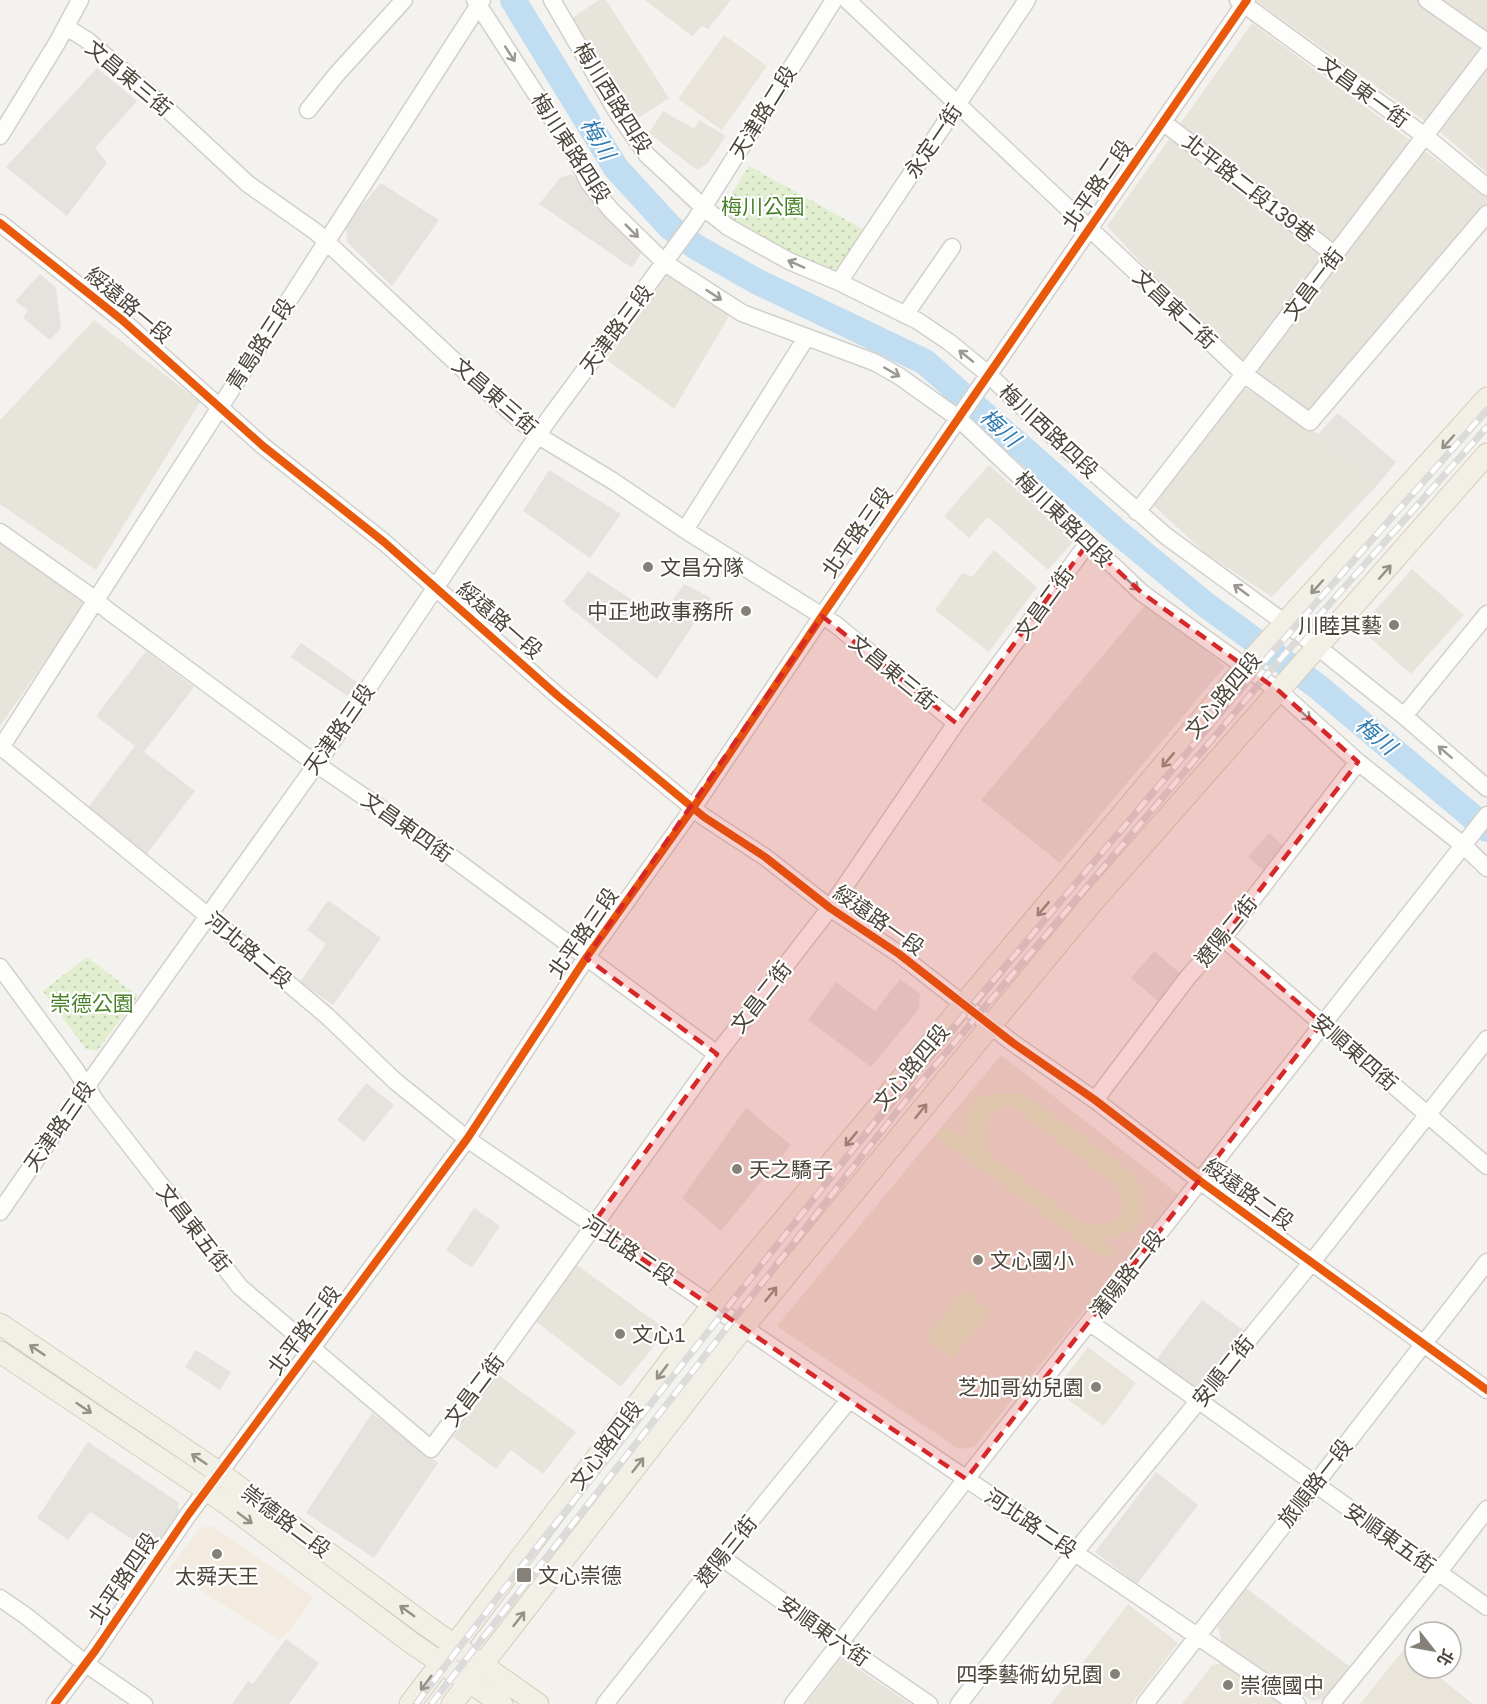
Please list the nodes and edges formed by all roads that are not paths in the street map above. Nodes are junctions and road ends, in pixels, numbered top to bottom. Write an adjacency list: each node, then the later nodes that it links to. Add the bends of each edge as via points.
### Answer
1 (80, 0): 10 (street)
2 (404, 0): 14 (street)
3 (552, 0): 19 (street, 梅川西路四段, via 617,112 647,155)
4 (834, 0): 19 (street, 天津路二段)
5 (847, 0): 13 (street, 文昌東二街)
6 (1027, 0): 13 (street, 永定一街)
7 (1427, 0): 11 (street)
8 (478, 2): 24 (street, 青島路三段); 27 (street, 梅川東路四段, one-way to 27, via 573,151 589,183 610,210)
9 (1243, 2): 15 (street, 北平路二段); 17 (street, 文昌東一街)
10 (66, 27): 16 (street); 24 (street, 文昌東三街, via 87,40 167,109 248,184 316,232)
11 (1487, 42)
12 (1487, 54): 17 (street, 文昌一街)
13 (957, 106): 23 (street, 文昌東二街); 28 (street, 永定一街)
14 (308, 111)
15 (1163, 122): 23 (street, 北平路二段); 26 (street, 北平路二段139巷)
16 (0, 136)
17 (1425, 136): 18 (street, 文昌東一街); 26 (street, 文昌一街)
18 (1487, 187)
19 (703, 207): 22 (street, 天津路二段); 28 (street, 梅川西路四段, one-way to 19, via 789,261 728,227)
20 (1487, 214): 32 (street, 文昌東二街, via 1310,422)
21 (0, 223): 35 (street, 綏遠路一段, via 122,320)
22 (692, 224): 27 (street, 天津路三段)
23 (1089, 229): 31 (street, 北平路二段); 32 (street, 文昌東二街)
24 (325, 243): 35 (street, 青島路三段); 37 (street, 文昌東三街)
25 (952, 248): 29 (street)
26 (1335, 255): 32 (street, 文昌一街)
27 (665, 263): 30 (street, 梅川東路四段, one-way to 30, via 742,313); 37 (street, 天津路三段)
28 (839, 282): 29 (street, 梅川西路四段)
29 (905, 315): 31 (street, 梅川西路四段, one-way to 29, via 949,342)
30 (806, 338): 36 (street, 梅川東路四段, one-way to 36, via 874,362); 40 (street)
31 (988, 374): 33 (street, 北平路二段); 39 (street, 梅川西路四段)
32 (1244, 374): 39 (street, 文昌一街)
33 (977, 390): 36 (street, 北平路三段)
34 (1487, 398): 47 (main road, 文心路四段, one-way to 47)
35 (218, 407): 43 (street, 綏遠路一段); 44 (street, 青島路三段)
36 (962, 413): 42 (street, 梅川東路四段); 46 (street, 北平路三段)
37 (537, 435): 40 (street, 文昌東三街); 43 (street, 天津路三段)
38 (1487, 454): 48 (main road, 文心路四段, one-way to 38)
39 (1137, 512): 47 (street, 梅川西路四段, one-way to 39)
40 (685, 530): 46 (street, 文昌東三街)
41 (0, 532): 44 (street, 文昌東四街)
42 (1088, 543): 49 (street, 梅川東路四段, one-way to 49, via 1142,593); 52 (street, 文昌二街)
43 (436, 588): 55 (street, 天津路三段); 57 (street, 綏遠路一段)
44 (96, 602): 53 (street, 青島路三段); 55 (street, 文昌東四街)
45 (1487, 614): 51 (street)
46 (822, 616): 52 (street, 文昌東三街); 57 (street, 北平路三段)
47 (1285, 622): 48 (street, 梅川西路四段); 49 (main road, 文心路四段)
48 (1319, 648): 50 (main road, 文心路四段); 51 (street, 梅川西路四段)
49 (1246, 666): 50 (street, 梅川東路四段); 66 (main road, 文心路四段, one-way to 66)
50 (1279, 691): 54 (street, 梅川東路四段, one-way to 54); 68 (main road, 文心路四段, via 1092,903)
51 (1404, 716): 56 (street, 梅川西路四段, one-way to 51)
52 (956, 723): 61 (street, 文昌二街)
53 (0, 747): 62 (street, 河北路二段)
54 (1358, 762): 59 (street, 梅川東路四段); 63 (street, 遼陽二街)
55 (316, 764): 62 (street, 天津路三段); 64 (street, 文昌東四街, via 439,848)
56 (1487, 788)
57 (693, 808): 61 (street, 綏遠路一段); 64 (street, 北平路三段)
58 (1487, 815): 59 (street, 瀋陽路二段)
59 (1463, 845): 60 (street, 梅川東路四段); 67 (street, 瀋陽路二段)
60 (1487, 868)
61 (830, 908): 66 (street, 綏遠路一段); 70 (street, 文昌二街)
62 (209, 916): 71 (street, 天津路三段); 74 (street, 河北路二段)
63 (1223, 938): 67 (street, 安順東四街); 72 (street, 遼陽二街, via 1188,977)
64 (586, 958): 70 (street, 文昌東四街); 74 (street, 北平路三段)
65 (0, 967): 71 (street, 文昌東五街)
66 (964, 1004): 68 (street, 綏遠路一段); 81 (main road, 文心路四段, one-way to 81)
67 (1322, 1023): 73 (street, 安順東四街); 76 (street, 瀋陽路二段)
68 (991, 1025): 72 (street, 綏遠路二段); 84 (main road, 文心路四段, one-way to 68)
69 (1487, 1039): 73 (street, 安順二街)
70 (717, 1054): 78 (street, 文昌二街)
71 (86, 1087): 77 (street, 天津路三段); 86 (street, 文昌東五街, via 240,1287)
72 (1095, 1100): 76 (street, 綏遠路二段)
73 (1427, 1115): 75 (street, 安順東四街); 79 (street, 安順二街)
74 (467, 1140): 78 (street, 河北路二段); 86 (street, 北平路三段)
75 (1487, 1166)
76 (1200, 1181): 79 (street, 綏遠路二段); 82 (street, 瀋陽路二段)
77 (0, 1212)
78 (592, 1225): 81 (street, 河北路二段); 91 (street, 文昌二街)
79 (1312, 1262): 85 (street, 綏遠路二段); 90 (street, 安順二街)
80 (1487, 1262): 85 (street, 旅順路一段)
81 (711, 1307): 84 (street, 河北路二段); 104 (main road, 文心路四段, one-way to 104)
82 (1089, 1322): 90 (street, 安順東五街); 93 (street, 瀋陽路二段)
83 (0, 1324): 92 (main road, 崇德路二段, one-way to 83)
84 (743, 1328): 89 (street, 河北路二段); 107 (main road, 文心路四段, one-way to 84)
85 (1424, 1343): 88 (street, 綏遠路二段); 94 (street, 旅順路一段)
86 (313, 1348): 91 (street, 文昌東五街); 92 (street, 北平路三段)
87 (0, 1352): 95 (main road, 崇德路二段, one-way to 95)
88 (1487, 1390)
89 (849, 1400): 93 (street, 河北路二段); 98 (street, 遼陽三街)
90 (1198, 1401): 94 (street, 安順東五街); 97 (street, 安順二街)
91 (430, 1449)
92 (220, 1473): 95 (street, 北平路四段); 104 (main road, 崇德路二段, one-way to 92)
93 (966, 1479): 97 (street, 河北路二段); 103 (street, 瀋陽路二段)
94 (1314, 1484): 99 (street, 安順東五街); 102 (street, 旅順路一段)
95 (207, 1491): 105 (main road, 崇德路二段, one-way to 105); 106 (street, 北平路四段)
96 (1487, 1509): 99 (street)
97 (1075, 1552): 102 (street, 河北路二段); 118 (street, 安順二街)
98 (721, 1557): 103 (street, 安順東六街); 115 (street, 遼陽三街)
99 (1438, 1573): 101 (street, 安順東五街); 121 (street)
100 (0, 1598): 106 (street)
101 (1487, 1607)
102 (1197, 1635): 119 (street, 旅順路一段); 120 (street, 河北路二段)
103 (840, 1644): 116 (street, 瀋陽路二段); 117 (street, 安順東六街)
104 (455, 1645): 105 (main road, 文心路四段); 107 (main road, 崇德路二段)
105 (441, 1662): 108 (main road, 崇德路二段); 111 (main road, 文心路四段, one-way to 111)
106 (86, 1664): 109 (street, 北平路四段); 110 (street)
107 (483, 1665): 108 (main road, 文心路四段); 114 (main road, 崇德路二段)
108 (469, 1682): 112 (main road, 文心路四段); 113 (main road, 崇德路二段)
109 (55, 1704)
110 (144, 1704)
111 (410, 1704)
112 (452, 1704)
113 (502, 1704)
114 (538, 1704)
115 (605, 1704)
116 (792, 1704)
117 (929, 1704)
118 (959, 1704)
119 (1145, 1704)
120 (1297, 1704)
121 (1331, 1704)

